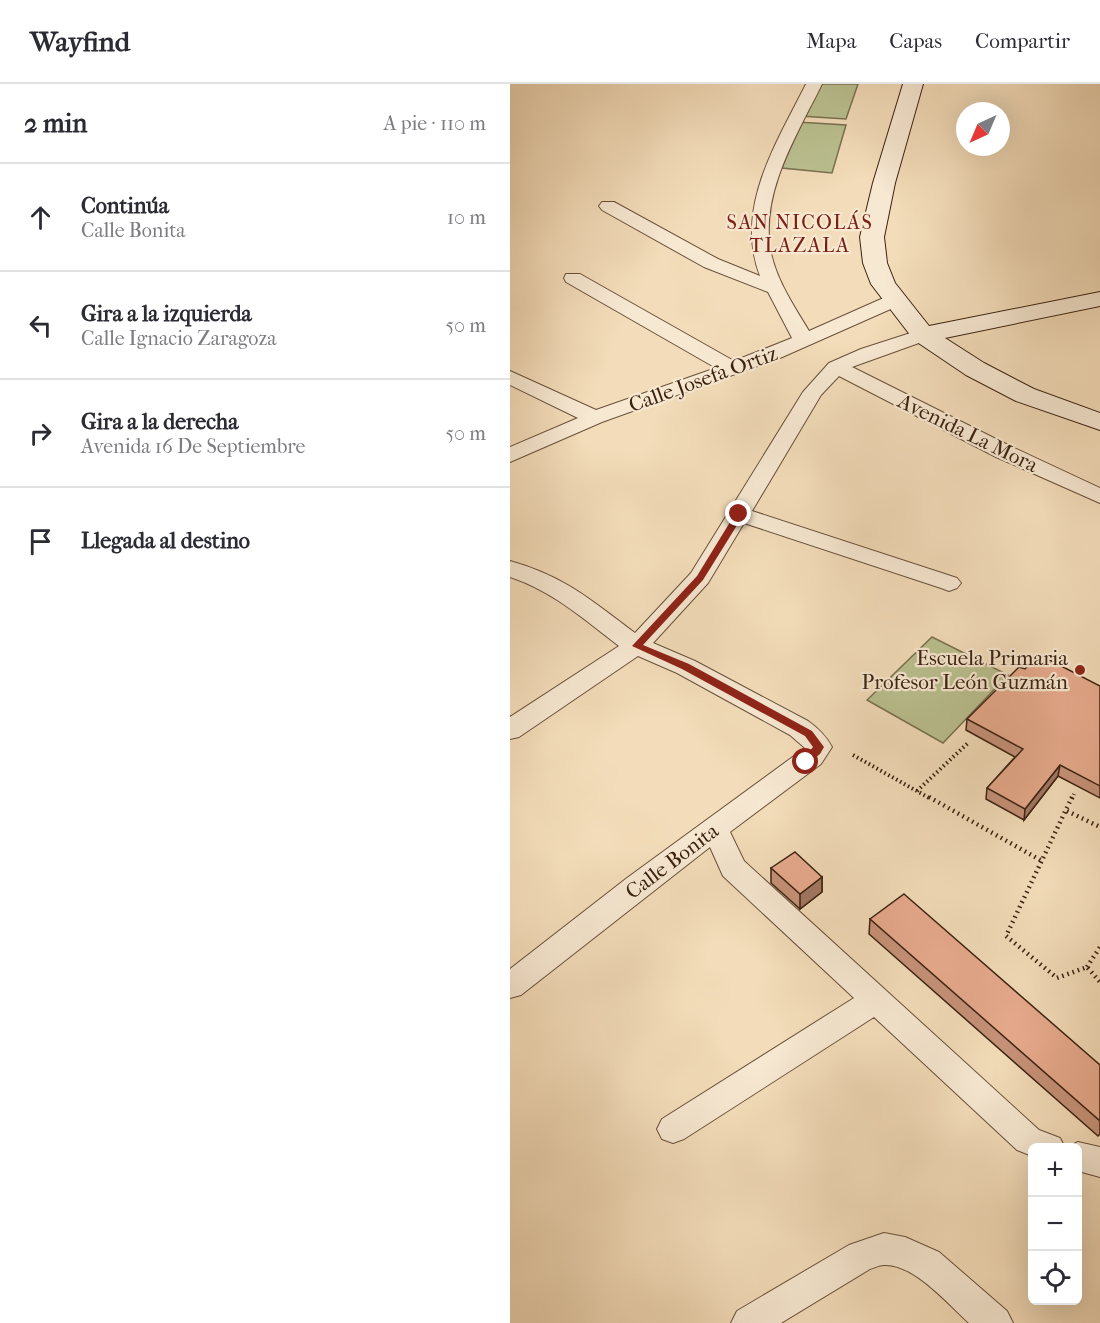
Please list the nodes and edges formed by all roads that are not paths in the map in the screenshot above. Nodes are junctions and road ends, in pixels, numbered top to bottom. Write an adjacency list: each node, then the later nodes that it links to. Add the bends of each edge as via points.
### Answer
1 (814, 84): 5 (street, via 768,185 759,225 762,254)
2 (913, 84): 7 (main road, via 872,237 875,263)
3 (608, 206): 5 (street, via 711,263)
4 (573, 278): 11 (street)
5 (777, 289): 9 (street)
6 (1100, 299): 8 (main road)
7 (895, 300): 8 (main road); 9 (street, Calle Josefa Ortiz)
8 (923, 335): 10 (street); 14 (main road, via 1025,395)
9 (804, 341): 11 (street, Calle Josefa Ortiz)
10 (836, 367): 16 (street, Avenida La Mora); 17 (street, via 813,392)
11 (734, 369): 13 (street, Calle Josefa Ortiz)
12 (510, 377): 13 (street)
13 (595, 418): 15 (street, Calle Josefa Ortiz)
14 (1100, 422)
15 (510, 455)
16 (1100, 496)
17 (739, 514): 19 (street); 20 (street, via 700,578)
18 (510, 569): 20 (street, via 564,592)
19 (950, 583)
20 (636, 646): 21 (street); 22 (street, Calle Bonita, via 686,667 808,734 819,747 812,757)
21 (510, 730)
22 (715, 828): 23 (street, Calle Bonita); 24 (street, via 732,868)
23 (510, 986)
24 (877, 999): 25 (street); 26 (street, via 1028,1140)
25 (673, 1129)
26 (1036, 1143)
27 (1082, 1158): 28 (street)
28 (1100, 1162)
29 (749, 1323): 30 (street, via 861,1256 884,1249 927,1263)
30 (995, 1323)

